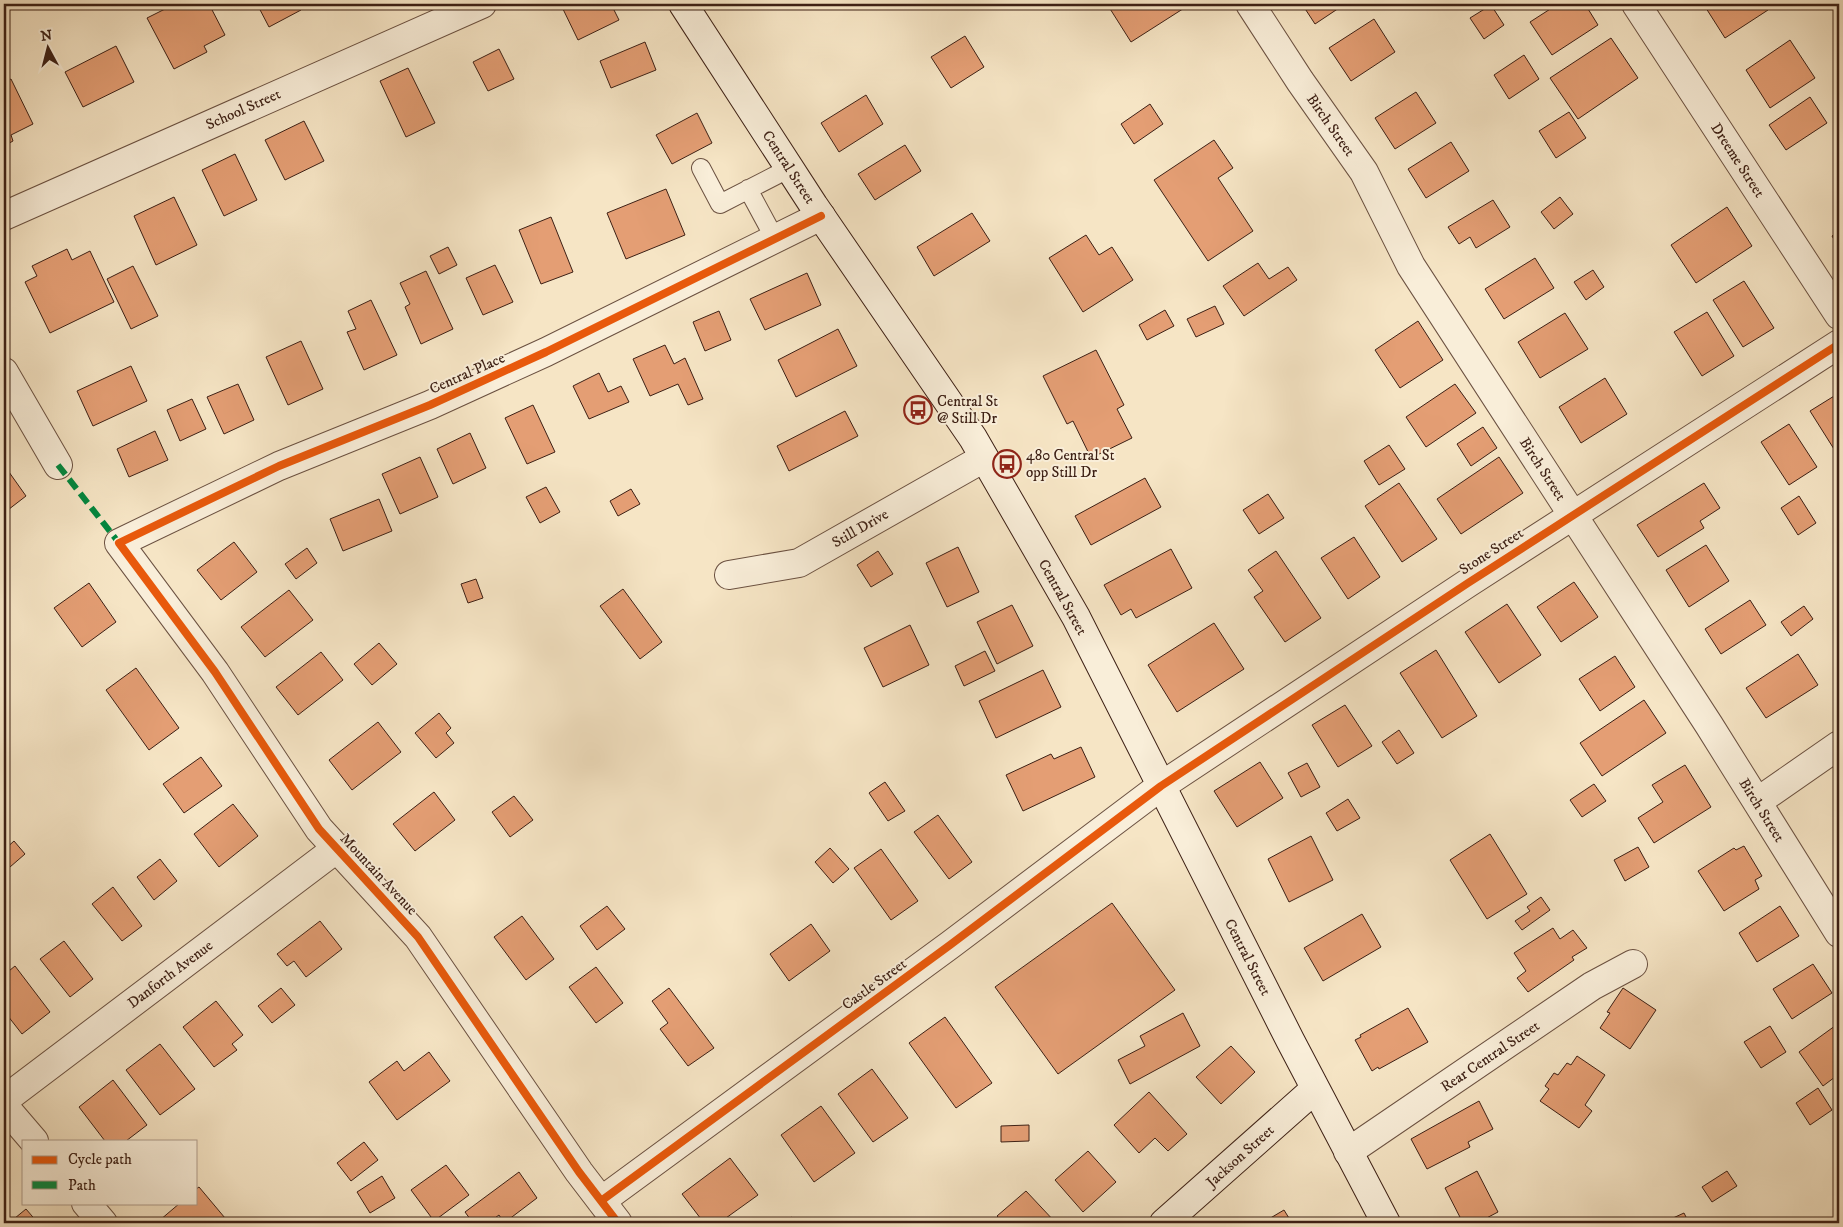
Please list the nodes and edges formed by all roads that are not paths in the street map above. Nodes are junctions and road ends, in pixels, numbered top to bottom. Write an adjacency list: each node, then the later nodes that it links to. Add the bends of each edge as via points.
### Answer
1 (482, 4): 8 (street, School Street)
2 (683, 4): 6 (street, Central Street)
3 (1250, 4): 16 (street, Birch Street, via 1364,172 1411,266)
4 (1636, 4): 11 (street, Dreeme Street)
5 (701, 168): 7 (lane, via 720,204)
6 (790, 168): 7 (lane); 9 (street, Central Street)
7 (748, 189): 10 (lane)
8 (4, 216)
9 (821, 216): 10 (street, Central Place); 14 (street, Central Street)
10 (775, 239): 17 (street, Central Place, via 538,356 430,405 279,466)
11 (1839, 315)
12 (1839, 344): 16 (street, Stone Street)
13 (4, 372): 15 (street)
14 (984, 458): 18 (street, Still Drive, via 799,563); 20 (street, Central Street, via 1076,617)
15 (58, 465)
16 (1573, 515): 20 (street, Stone Street); 21 (street, Birch Street)
17 (119, 543): 22 (street, Mountain Avenue, via 215,672 319,830)
18 (728, 575)
19 (1839, 745): 21 (street)
20 (1161, 786): 25 (street, Central Street); 30 (street, Castle Street)
21 (1757, 802): 23 (street, Birch Street)
22 (336, 849): 26 (street, Danforth Avenue); 30 (street, Mountain Avenue, via 418,937)
23 (1839, 934)
24 (1633, 964): 29 (street, Rear Central Street, via 1592,986)
25 (1316, 1089): 29 (street, Central Street); 34 (street, Jackson Street)
26 (4, 1100)
27 (4, 1106): 28 (street)
28 (33, 1140)
29 (1348, 1152): 35 (street, Central Street)
30 (601, 1201): 33 (street, Mountain Avenue)
31 (87, 1204): 32 (street)
32 (103, 1223)
33 (618, 1223)
34 (1164, 1223)
35 (1386, 1223)

